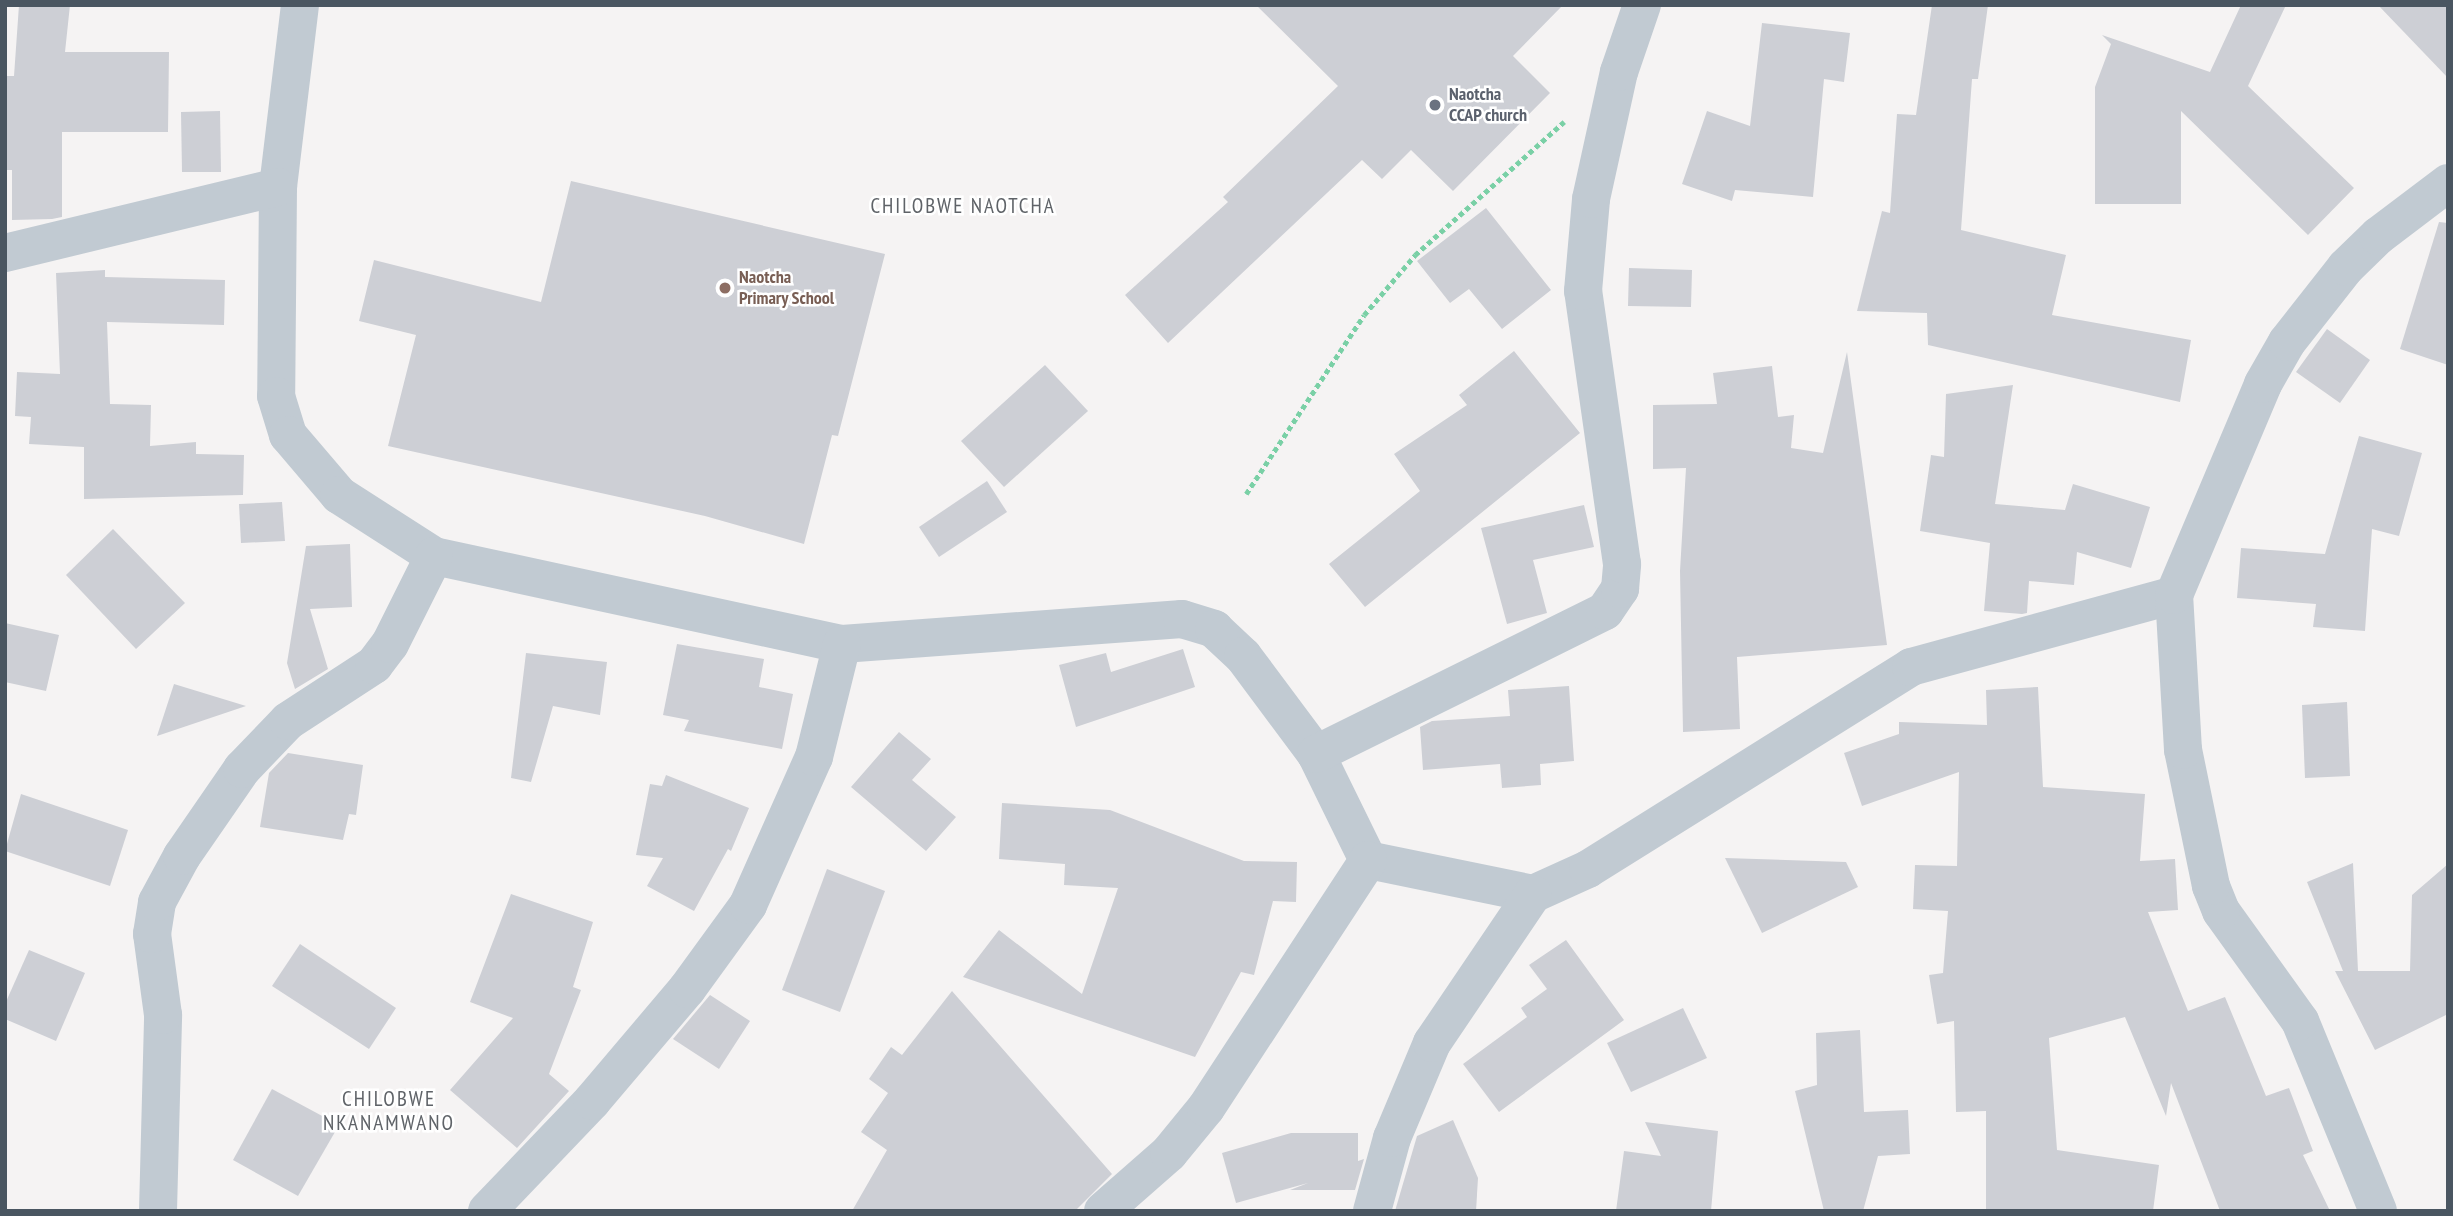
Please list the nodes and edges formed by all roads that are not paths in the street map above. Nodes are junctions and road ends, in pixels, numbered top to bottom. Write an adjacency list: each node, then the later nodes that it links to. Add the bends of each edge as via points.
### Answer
1 (300, 5): 4 (street)
2 (1642, 5): 9 (street, via 1619,72 1591,199 1583,291 1622,564 1620,589 1605,611)
3 (2448, 183): 7 (street, via 2346,267 2287,342 2263,384)
4 (278, 187): 5 (street); 6 (street, via 274,365 276,396 288,435 339,495)
5 (5, 253)
6 (433, 556): 8 (street); 12 (street, via 390,644 374,665 288,720 242,769 182,856 157,902 152,934 163,1015)
7 (2174, 595): 11 (street, via 1911,667 1588,869); 16 (street, via 2183,750 2211,886 2221,911 2300,1021)
8 (842, 644): 9 (street, via 1182,620 1214,629 1243,656); 13 (street, via 814,757 748,905 687,989 601,1090)
9 (1316, 754): 10 (street)
10 (1368, 860): 11 (street); 14 (street, via 1206,1108 1169,1153)
11 (1533, 894): 15 (street, via 1432,1042 1392,1138)
12 (158, 1211)
13 (487, 1211)
14 (1104, 1211)
15 (1372, 1211)
16 (2378, 1211)

